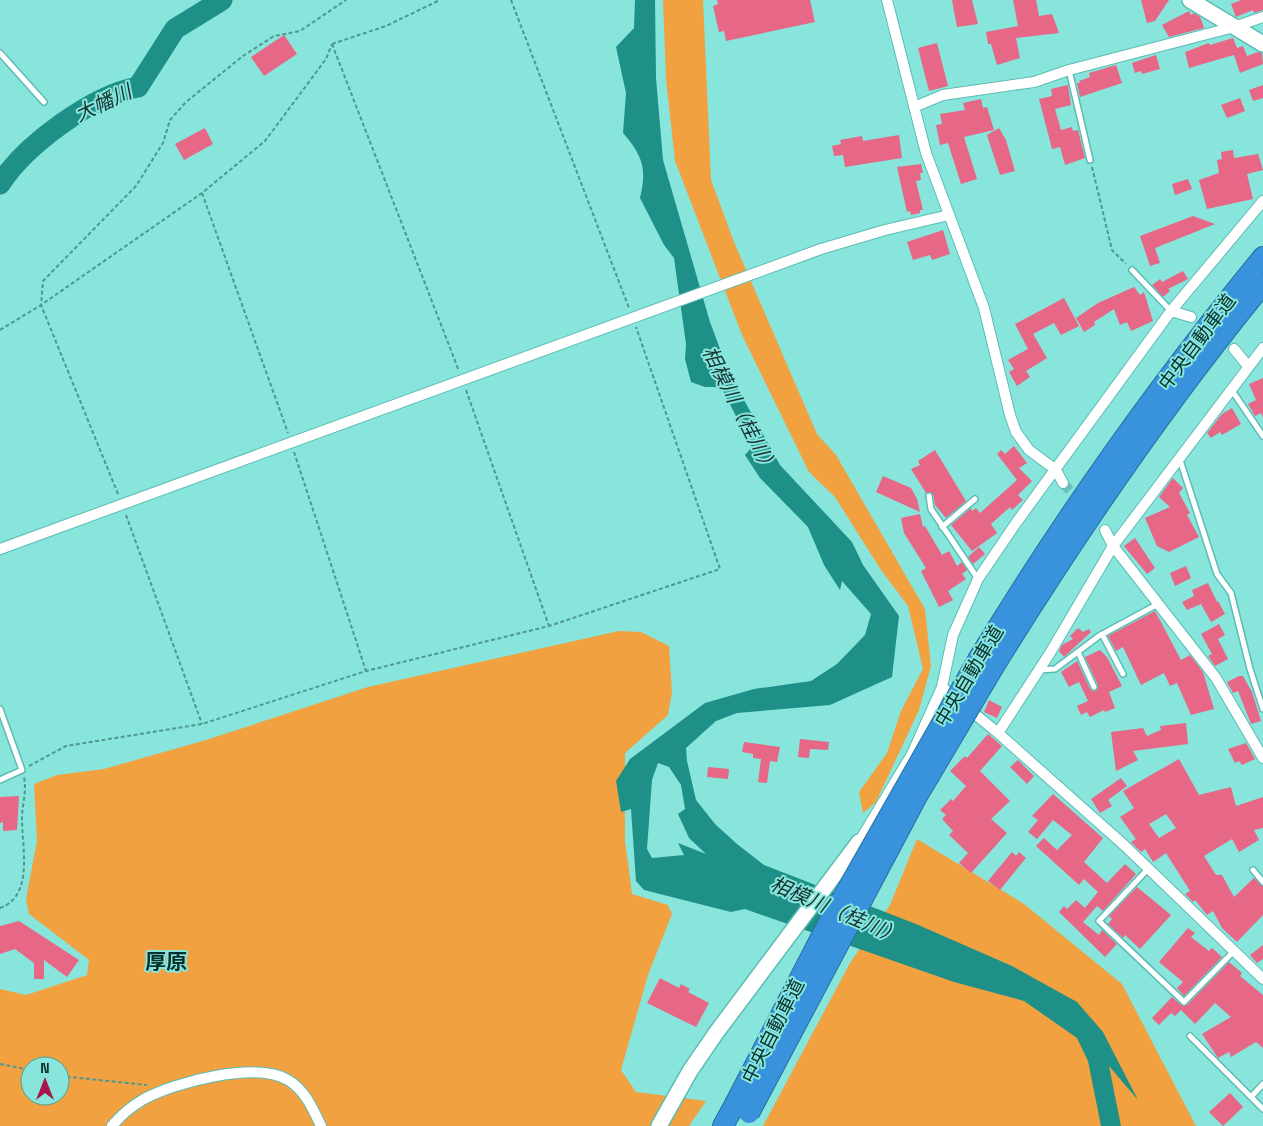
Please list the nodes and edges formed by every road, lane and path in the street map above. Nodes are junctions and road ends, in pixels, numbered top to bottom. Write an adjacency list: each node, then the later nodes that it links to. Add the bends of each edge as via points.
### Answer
1 (346, 0): 23 (path, via 300,31 274,36 243,56 186,102 170,120 163,144 136,186 43,281)
2 (440, 0): 8 (path, via 386,26)
3 (511, 0): 25 (path)
4 (887, 0): 13 (street)
5 (1190, 0): 7 (street)
6 (1263, 17): 7 (street)
7 (1234, 27): 9 (street); 11 (street)
8 (332, 44): 15 (path, via 326,59 265,141); 31 (path)
9 (1263, 44)
10 (0, 53): 12 (lane)
11 (1069, 70): 13 (street, via 1017,86 943,95); 14 (lane)
12 (44, 102)
13 (914, 107): 17 (street, via 926,153)
14 (1090, 160): 20 (path, via 1112,250)
15 (202, 193): 23 (path); 34 (path)
16 (1263, 201): 24 (street)
17 (949, 215): 25 (street, via 866,235); 36 (street, via 984,308 1016,432 1029,450)
18 (1263, 253): 22 (highway)
19 (1263, 257): 22 (highway, 中央自動車道)
20 (1132, 270): 24 (lane)
21 (1263, 284): 50 (highway, 中央自動車道, via 1205,357)
22 (1228, 300): 50 (highway, 中央自動車道, via 1120,442 1017,595)
23 (41, 305): 27 (path); 40 (path)
24 (1171, 312): 26 (street); 36 (street)
25 (633, 317): 31 (street); 47 (path, via 720,570)
26 (1191, 317)
27 (0, 330)
28 (1263, 348): 30 (street)
29 (1234, 349): 30 (street)
30 (1248, 366): 32 (street)
31 (463, 380): 34 (street); 47 (path)
32 (1231, 389): 33 (lane); 35 (street)
33 (1263, 436)
34 (291, 442): 40 (street); 52 (path)
35 (1179, 458): 43 (street); 57 (lane, via 1217,574 1231,593)
36 (1056, 470): 37 (street); 45 (street)
37 (1063, 483)
38 (929, 496): 41 (lane, via 931,509)
39 (975, 499): 41 (lane)
40 (122, 505): 44 (street); 58 (path)
41 (942, 527): 45 (lane)
42 (1105, 530): 43 (street)
43 (1113, 546): 46 (street); 51 (street)
44 (0, 549)
45 (978, 580): 55 (street, via 953,635)
46 (1158, 604): 48 (lane); 60 (street, via 1216,678)
47 (549, 626): 52 (path)
48 (1102, 634): 49 (lane); 53 (lane)
49 (1078, 652): 51 (lane, via 1055,669); 54 (lane)
50 (986, 663): 78 (highway, 中央自動車道, bridge, via 838,905)
51 (1039, 670): 59 (street)
52 (366, 671): 58 (path)
53 (1123, 674)
54 (1094, 686)
55 (942, 687): 59 (street); 63 (street, via 912,754)
56 (0, 709): 61 (lane)
57 (1263, 709)
58 (202, 724): 61 (path, via 66,746)
59 (998, 733): 64 (street)
60 (1263, 755)
61 (22, 770): 62 (lane); 67 (path, via 26,790 22,819 23,874 17,898)
62 (0, 780)
63 (859, 842): 81 (street, via 690,1071)
64 (1149, 868): 68 (street); 68 (lane, via 1099,921 1184,1002)
65 (1253, 870): 66 (lane)
66 (1263, 882)
67 (0, 908)
68 (1234, 952): 69 (street)
69 (1263, 979)
70 (1190, 1036): 76 (lane)
71 (0, 1064): 72 (path)
72 (20, 1068)
73 (70, 1077): 75 (path, via 156,1086)
74 (1263, 1084): 76 (lane)
75 (163, 1090): 79 (street, via 129,1109); 80 (street, via 258,1071 288,1080 302,1092)
76 (1251, 1097): 77 (lane)
77 (1263, 1109)
78 (742, 1114): 82 (highway, 中央自動車道)
79 (112, 1126)
80 (321, 1126)
81 (659, 1126)
82 (723, 1126)

